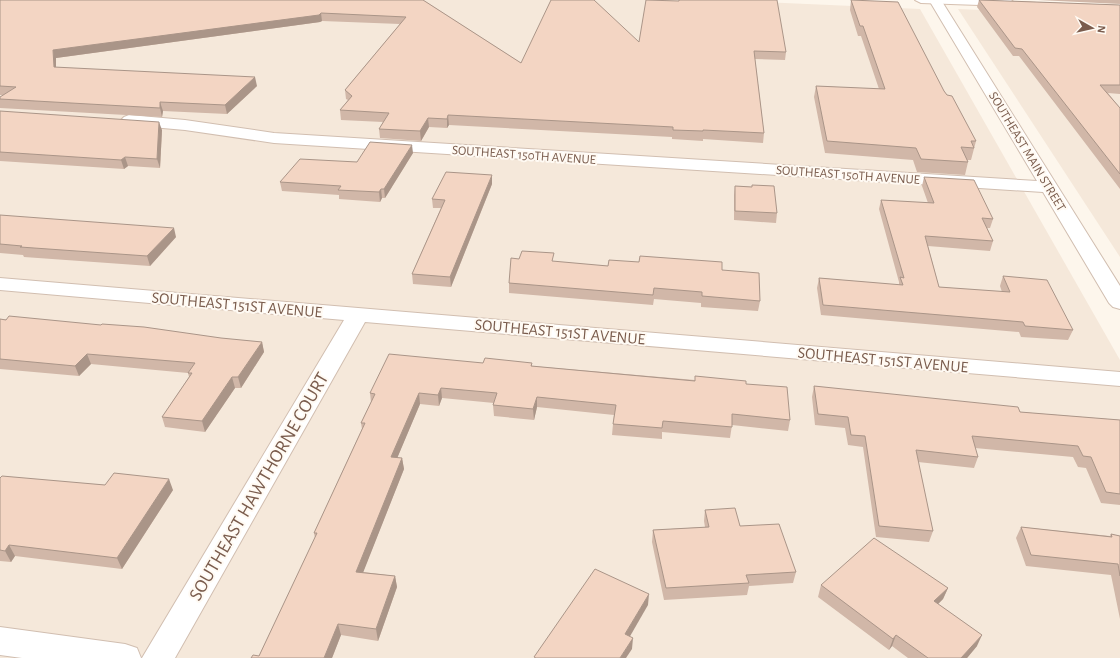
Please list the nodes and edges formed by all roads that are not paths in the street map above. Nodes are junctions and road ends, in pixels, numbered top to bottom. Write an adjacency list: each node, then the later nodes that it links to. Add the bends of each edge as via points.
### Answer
1 (921, 0): 2 (street)
2 (935, 0): 3 (street); 5 (street, SOUTHEAST MAIN STREET)
3 (1022, 4)
4 (111, 119): 5 (street, SOUTHEAST 150TH AVENUE, via 185,125 274,138)
5 (1049, 187): 7 (street, SOUTHEAST MAIN STREET)
6 (0, 284): 9 (street, SOUTHEAST 151ST AVENUE)
7 (1114, 284): 8 (street, SOUTHEAST MAIN STREET)
8 (1120, 303)
9 (358, 314): 10 (street, SOUTHEAST 151ST AVENUE); 13 (street, SOUTHEAST HAWTHORNE COURT)
10 (1120, 379)
11 (0, 641): 12 (street)
12 (125, 658)
13 (158, 658)

